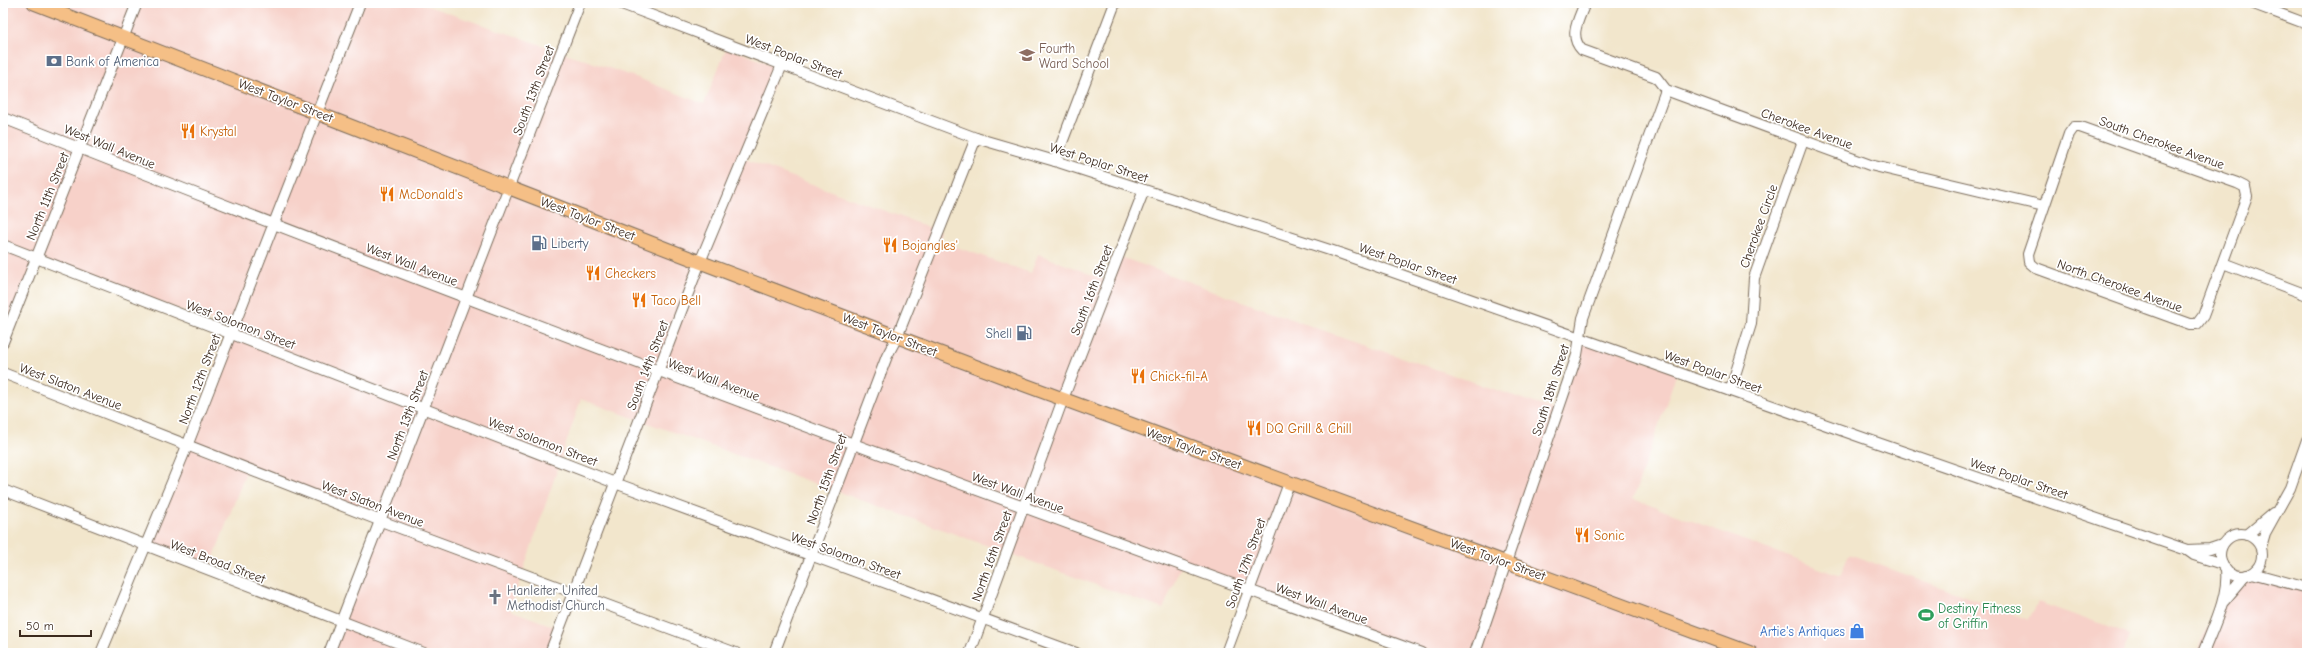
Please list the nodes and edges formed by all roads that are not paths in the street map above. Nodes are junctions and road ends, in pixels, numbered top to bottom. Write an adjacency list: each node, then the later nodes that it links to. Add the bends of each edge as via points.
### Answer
1 (34, 3): 10 (main road, West Taylor Street)
2 (137, 3): 10 (street, North 11th Street)
3 (360, 3): 13 (street, North 12th Street)
4 (580, 3): 19 (street, South 13th Street)
5 (619, 3): 11 (street, West Poplar Street)
6 (1115, 3): 18 (street)
7 (1585, 3): 12 (street, Cherokee Avenue, via 1574,34 1576,44 1582,50 1656,77)
8 (2251, 3): 9 (street)
9 (2307, 24)
10 (123, 38): 13 (main road, West Taylor Street); 17 (street, North 11th Street)
11 (782, 65): 15 (street, West Poplar Street); 25 (street, South 14th Street)
12 (1666, 90): 16 (street, Cherokee Avenue); 31 (street, South 18th Street, via 1583,318)
13 (317, 112): 19 (main road, West Taylor Street); 22 (street, North 12th Street)
14 (3, 118): 17 (street, West Wall Avenue)
15 (976, 138): 18 (street, West Poplar Street); 30 (street, North 15th Street)
16 (1803, 141): 21 (street, Cherokee Avenue, via 1870,165); 35 (street, Cherokee Circle, via 1754,278 1751,324)
17 (80, 148): 22 (street, West Wall Avenue); 24 (street, North 11th Street)
18 (1055, 161): 20 (street, West Poplar Street)
19 (510, 187): 25 (main road, West Taylor Street); 28 (street, North 13th Street)
20 (1144, 190): 31 (street, West Poplar Street, via 1342,254); 36 (street, South 16th Street)
21 (2044, 206): 26 (street, North Cherokee Avenue, via 2028,254 2029,262 2036,268 2190,324 2197,324 2203,316); 26 (street, South Cherokee Avenue, via 2069,134 2074,127 2080,127 2245,188 2247,196)
22 (274, 225): 28 (street, West Wall Avenue); 29 (street, North 12th Street)
23 (3, 246): 24 (street, West Solomon Street)
24 (36, 258): 29 (street, West Solomon Street); 32 (street, North 11th Street)
25 (700, 262): 30 (main road, West Taylor Street); 33 (street, South 14th Street)
26 (2223, 263): 27 (street)
27 (2307, 295)
28 (466, 298): 33 (street, West Wall Avenue); 37 (street, North 13th Street)
29 (230, 333): 37 (street, West Solomon Street); 40 (street, North 12th Street)
30 (897, 337): 36 (main road, West Taylor Street); 39 (street, North 15th Street)
31 (1580, 337): 35 (street, West Poplar Street); 54 (street, South 18th Street, via 1577,355)
32 (3, 342)
33 (658, 372): 39 (street, West Wall Avenue); 42 (street, South 14th Street)
34 (3, 373): 40 (street, West Slaton Avenue)
35 (1730, 391): 51 (street, West Poplar Street)
36 (1063, 400): 41 (main road, West Taylor Street); 44 (street, North 16th Street)
37 (424, 408): 42 (street, West Solomon Street); 46 (street, North 13th Street)
38 (2307, 440): 45 (street, via 2290,488)
39 (852, 445): 44 (street, West Wall Avenue); 52 (street, North 15th Street)
40 (187, 446): 46 (street, West Slaton Avenue); 49 (street, North 12th Street)
41 (1289, 482): 54 (main road, West Taylor Street); 59 (street, South 17th Street)
42 (615, 483): 52 (street, West Solomon Street); 60 (street, South 14th Street)
43 (3, 490): 49 (street, West Broad Street)
44 (1022, 508): 59 (street, West Wall Avenue); 62 (street, North 16th Street)
45 (2278, 509): 47 (street); 50 (street, via 2265,533)
46 (381, 521): 60 (street, West Slaton Avenue); 63 (street, North 13th Street)
47 (2248, 535): 48 (street, via 2233,535); 50 (street)
48 (2222, 545): 51 (street, West Poplar Street, via 2210,549); 55 (street, via 2220,552)
49 (144, 546): 63 (street, West Broad Street); 64 (street, North 12th Street)
50 (2261, 547): 53 (street)
51 (2187, 550): 55 (street, West Poplar Street)
52 (811, 556): 62 (street, West Solomon Street); 69 (street, North 15th Street)
53 (2262, 561): 56 (street); 57 (street)
54 (1505, 562): 74 (street, South 18th Street); 75 (main road, West Taylor Street)
55 (2224, 566): 56 (street, via 2234,575); 61 (street, via 2227,580)
56 (2249, 574): 57 (street); 61 (street)
57 (2282, 581): 58 (street)
58 (2307, 588)
59 (1249, 590): 72 (street, South 17th Street); 73 (street, West Wall Avenue)
60 (573, 592): 67 (street, South 14th Street); 68 (street, West Slaton Avenue)
61 (2220, 606): 76 (street)
62 (982, 619): 70 (street, North 16th Street); 71 (street, West Solomon Street)
63 (340, 622): 65 (street, North 13th Street); 66 (street, West Broad Street)
64 (101, 653)
65 (329, 653)
66 (424, 653)
67 (550, 653)
68 (736, 653)
69 (774, 653)
70 (970, 653)
71 (1076, 653)
72 (1226, 653)
73 (1421, 653)
74 (1474, 653)
75 (1751, 653)
76 (2203, 653)

